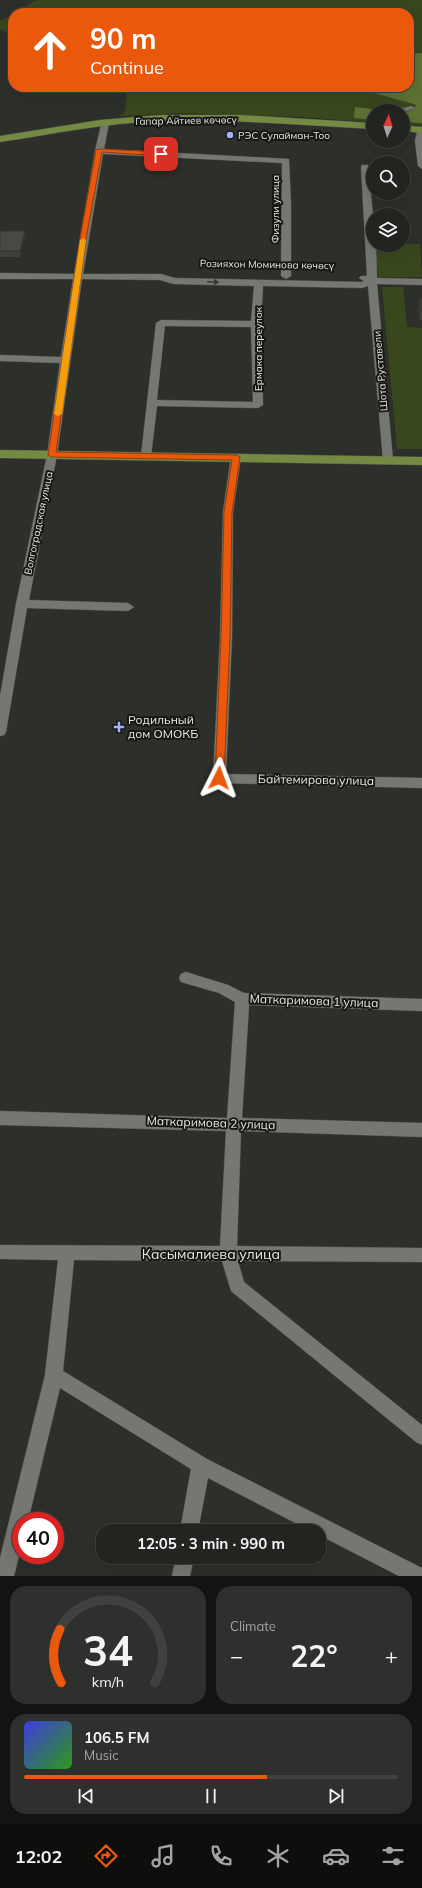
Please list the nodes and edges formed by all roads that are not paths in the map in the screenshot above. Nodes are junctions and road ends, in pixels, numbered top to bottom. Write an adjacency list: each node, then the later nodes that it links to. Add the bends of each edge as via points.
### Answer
1 (410, 107): 2 (street)
2 (422, 111)
3 (105, 123): 4 (main road, Гапар Айтиев көчөсү, via 177,118); 7 (main road, Гапар Айтиев көчөсү); 8 (street, Волгоградская улица)
4 (366, 126)
5 (410, 128): 6 (main road)
6 (421, 129): 9 (street, via 419,141)
7 (0, 139)
8 (99, 150): 12 (street, Физули улица, via 286,161); 13 (street, Волгоградская улица)
9 (422, 166)
10 (365, 167): 15 (street, Шота Руставели)
11 (0, 276): 13 (street, Розияхон Моминова көчөсү)
12 (286, 276): 14 (street, Розияхон Моминова көчөсү, via 174,273); 15 (street, Розияхон Моминова көчөсү, via 360,277)
13 (78, 277): 14 (street, Розияхон Моминова көчөсү); 20 (street, Волгоградская улица)
14 (161, 278): 17 (street, Розияхон Моминова көчөсү, one-way to 17, via 174,281)
15 (372, 281): 16 (street, Розияхон Моминова көчөсү); 17 (street, Розияхон Моминова көчөсү, via 362,285); 26 (street, Шота Руставели)
16 (422, 282)
17 (259, 283): 18 (street, Ермака переулок)
18 (256, 324): 21 (street, via 162,323); 21 (street, Ермака переулок, via 258,405)
19 (0, 358): 20 (street)
20 (66, 360): 23 (street, Волгоградская улица)
21 (152, 403): 24 (street)
22 (0, 454): 23 (main road)
23 (52, 455): 24 (main road); 28 (street, Волгоградская улица)
24 (146, 456): 25 (main road)
25 (236, 457): 26 (main road); 31 (street, Байтемирова улица, via 228,512 219,778)
26 (388, 460): 27 (main road)
27 (422, 461)
28 (22, 604): 29 (street); 30 (street, Волгоградская улица)
29 (128, 607)
30 (0, 732)
31 (422, 783)
32 (186, 978): 33 (street, Маткаримова 1 улица, via 222,989)
33 (242, 999): 34 (street, Маткаримова 1 улица); 36 (street)
34 (422, 1004)
35 (0, 1118): 36 (street, Маткаримова 2 улица)
36 (234, 1123): 37 (street, Маткаримова 2 улица); 40 (street)
37 (422, 1130)
38 (0, 1252): 39 (street, Касымалиева улица)
39 (67, 1252): 40 (street, Касымалиева улица); 42 (street)
40 (228, 1254): 41 (street, Касымалиева улица); 43 (street, via 237,1286)
41 (422, 1255)
42 (54, 1375): 44 (street); 47 (street)
43 (422, 1436)
44 (201, 1465): 45 (street); 49 (street)
45 (190, 1524)
46 (184, 1564): 48 (street)
47 (5, 1576)
48 (181, 1576)
49 (419, 1576)

